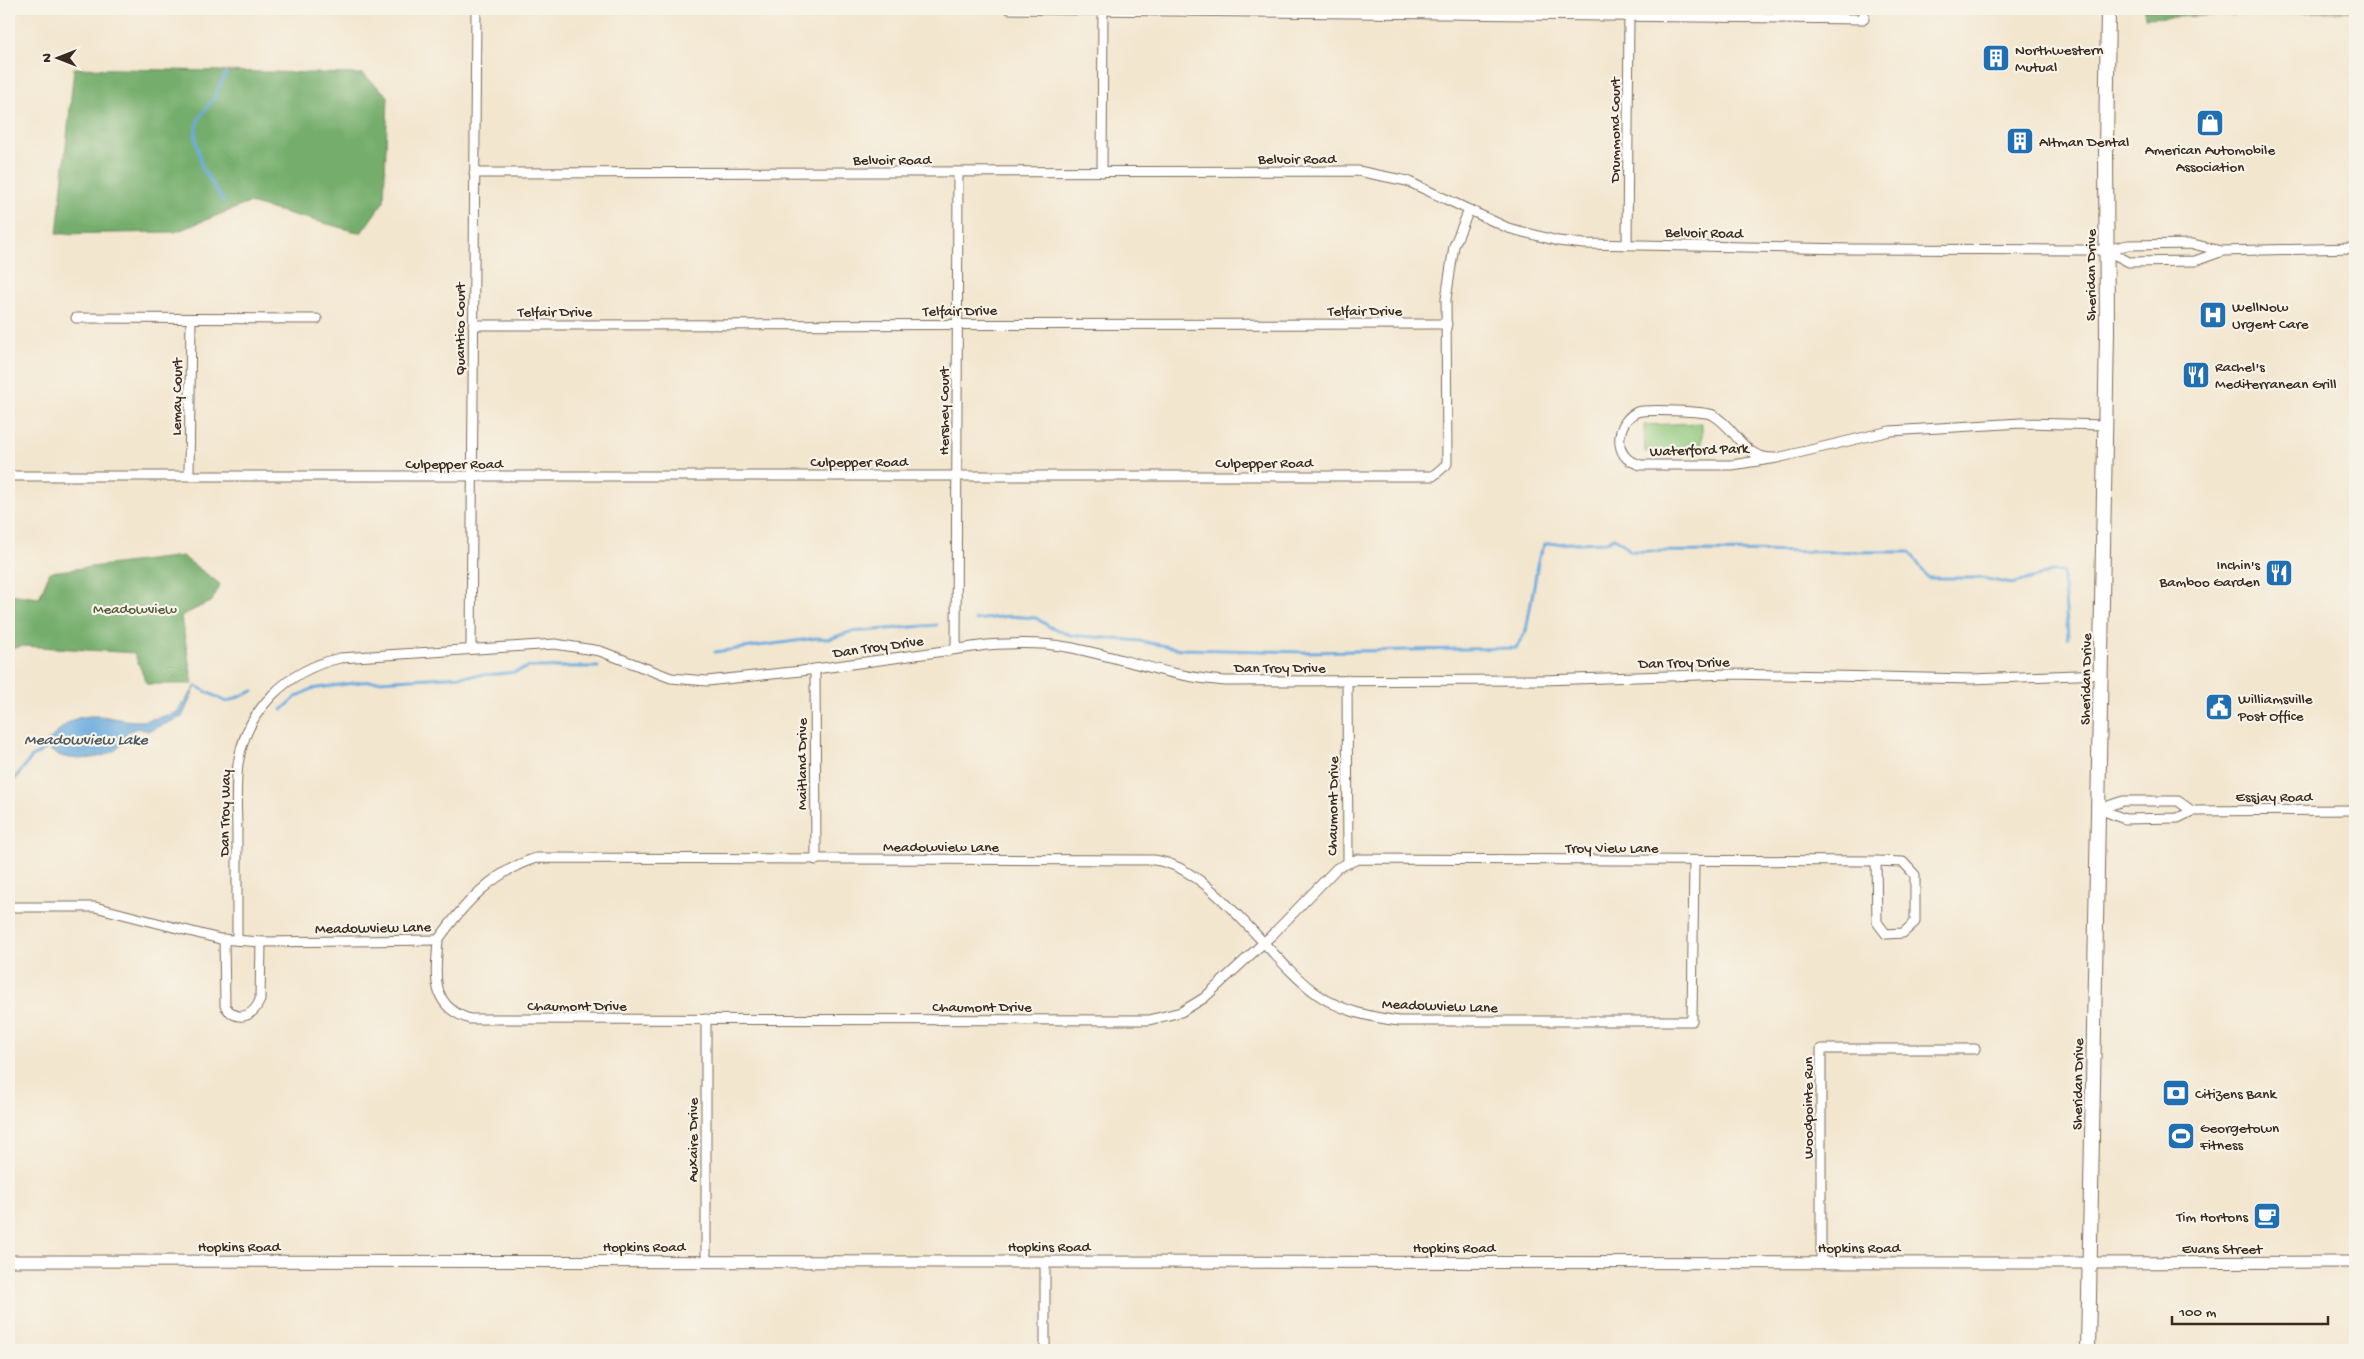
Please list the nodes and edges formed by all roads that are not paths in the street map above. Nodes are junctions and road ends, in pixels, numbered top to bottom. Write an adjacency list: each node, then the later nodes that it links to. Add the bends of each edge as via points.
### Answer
1 (476, 9): 8 (street, Quantico Court)
2 (1009, 9): 3 (street)
3 (1103, 9): 6 (street); 7 (street)
4 (1864, 9): 6 (street, via 1864,19)
5 (2108, 9): 13 (main road, Sheridan Drive)
6 (1629, 15): 11 (street, Drummond Court)
7 (1102, 172): 9 (street, Belvoir Road); 10 (street, Belvoir Road, via 1358,171 1407,181)
8 (474, 173): 9 (street, Belvoir Road); 20 (street, Quantico Court)
9 (958, 173): 18 (street, Hershey Court)
10 (1469, 210): 11 (street, Belvoir Road, via 1533,236 1584,244); 19 (street, Culpepper Road, via 1456,238 1451,263 1446,299)
11 (1627, 244): 13 (street, Belvoir Road)
12 (2355, 248): 14 (street)
13 (2106, 250): 14 (street, Belvoir Road, via 2128,245 2192,244); 14 (street, via 2129,262 2195,261); 21 (main road, Sheridan Drive)
14 (2221, 252)
15 (76, 318): 16 (street)
16 (191, 319): 17 (street); 24 (street, Lemay Court)
17 (317, 319)
18 (957, 324): 19 (street, Telfair Drive); 20 (street, Telfair Drive); 23 (street, Hershey Court)
19 (1447, 324): 23 (street, Culpepper Road, via 1447,464 1433,476)
20 (473, 325): 26 (street, Quantico Court)
21 (2105, 425): 22 (street, Waterford Park, via 2021,423 1890,431); 30 (main road, Sheridan Drive)
22 (1777, 458): 22 (street, Waterford Park, via 1763,459 1745,447 1713,416 1700,412 1638,411 1627,418 1621,428 1622,452 1640,465 1732,465)
23 (956, 474): 26 (street, Culpepper Road); 28 (street, Hershey Court)
24 (189, 475): 25 (street, Culpepper Road); 26 (street, Culpepper Road)
25 (9, 476)
26 (472, 477): 27 (street, Quantico Court)
27 (471, 649): 29 (street, Dan Troy Drive, via 555,644 578,646 621,658 654,673 689,681); 41 (street, Dan Troy Way, via 340,658 324,662 295,675 267,700 252,723 239,762)
28 (956, 649): 29 (street, Dan Troy Drive); 31 (street, Dan Troy Drive, via 1048,644 1199,679)
29 (815, 669): 35 (street, Maitland Drive)
30 (2101, 674): 31 (street, Dan Troy Drive, via 1972,680 1730,674 1543,680); 32 (main road, Sheridan Drive)
31 (1347, 680): 38 (street, Chaumont Drive)
32 (2099, 809): 34 (street, Essjay Road, via 2125,819 2178,818); 34 (street, Essjay Road, via 2123,801 2178,801); 52 (main road, Sheridan Drive)
33 (2355, 810): 34 (street, Essjay Road)
34 (2192, 811)
35 (816, 860): 42 (street, Meadowview Lane, via 536,858 511,868 485,885); 44 (street, Meadowview Lane, via 1166,862 1188,872 1218,897)
36 (1694, 861): 37 (street, Troy View Lane); 38 (street, Troy View Lane, via 1374,859); 44 (street, Meadowview Lane, via 1692,1022 1381,1019 1345,1009 1318,995)
37 (1876, 861): 37 (street, Troy View Lane, via 1903,862 1915,875 1915,922 1903,933 1886,934 1877,922)
38 (1348, 862): 44 (street, Chaumont Drive, via 1337,868)
39 (9, 906): 40 (street, Meadowview Lane, via 95,907)
40 (224, 939): 41 (street, Meadowview Lane); 43 (street, via 225,1006 230,1014 240,1017 257,1008 260,1000)
41 (237, 940): 43 (street, Meadowview Lane)
42 (438, 940): 43 (street, Meadowview Lane); 45 (street, Chaumont Drive, via 436,981 440,995 451,1010 470,1019)
43 (261, 942)
44 (1263, 944): 45 (street, Chaumont Drive, via 1193,1006 1149,1020)
45 (706, 1019): 49 (street, Auxaire Drive)
46 (1975, 1049): 50 (street, Woodpointe Run, via 1821,1049)
47 (9, 1261): 49 (street, Hopkins Road)
48 (1045, 1261): 49 (street, Hopkins Road); 50 (street, Hopkins Road); 53 (street)
49 (706, 1262)
50 (1821, 1262): 52 (street, Hopkins Road)
51 (2355, 1262): 52 (street, Evans Street)
52 (2090, 1264): 54 (main road, Sheridan Drive)
53 (1045, 1350)
54 (2088, 1350)

